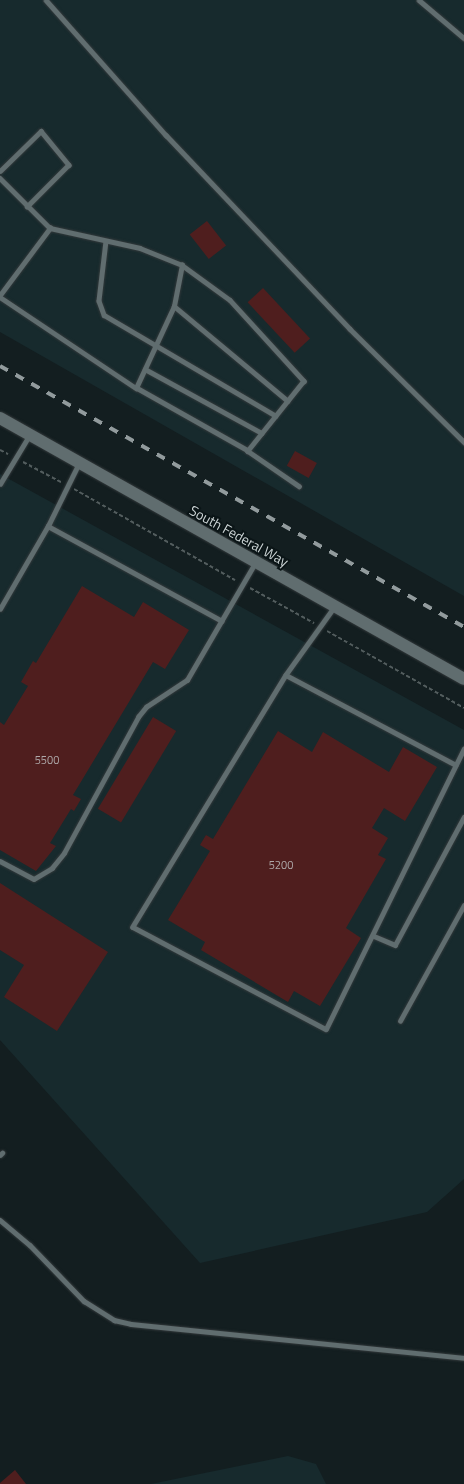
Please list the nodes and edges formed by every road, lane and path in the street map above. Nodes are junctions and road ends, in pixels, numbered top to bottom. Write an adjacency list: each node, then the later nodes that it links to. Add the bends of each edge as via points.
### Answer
1 (46, 0): 20 (lane, via 166,136 350,329)
2 (419, 0): 3 (lane)
3 (464, 38)
4 (0, 171): 6 (lane, via 41,131 69,165)
5 (0, 178): 6 (lane)
6 (28, 207): 7 (lane)
7 (50, 228): 8 (lane); 10 (lane)
8 (106, 241): 9 (lane, via 140,248); 12 (lane, via 99,301 104,315)
9 (182, 265): 11 (lane); 15 (lane, via 230,300 304,381)
10 (0, 296): 14 (lane)
11 (174, 306): 12 (lane); 15 (lane)
12 (155, 346): 13 (lane); 16 (lane)
13 (145, 369): 14 (lane); 18 (lane)
14 (136, 388): 22 (lane)
15 (288, 401): 16 (lane)
16 (276, 416): 18 (lane)
17 (0, 418): 19 (main road, South Federal Way)
18 (262, 433): 22 (lane)
19 (30, 435): 23 (lane); 24 (main road, South Federal Way)
20 (464, 442)
21 (0, 450): 23 (path)
22 (248, 451): 27 (lane)
23 (17, 459): 25 (lane); 26 (path)
24 (80, 463): 26 (lane); 29 (main road, South Federal Way)
25 (0, 484)
26 (68, 486): 28 (lane); 30 (path)
27 (299, 486)
28 (48, 526): 32 (lane); 33 (lane)
29 (256, 562): 30 (lane); 31 (main road, South Federal Way)
30 (243, 584): 33 (lane); 34 (path)
31 (335, 607): 34 (lane); 36 (main road, South Federal Way)
32 (0, 609)
33 (222, 621): 41 (lane, via 187,680 146,707 138,717 64,853 52,868 34,879)
34 (322, 628): 35 (lane); 37 (path)
35 (286, 674): 39 (lane); 43 (lane, via 133,928 326,1029)
36 (464, 679)
37 (464, 708)
38 (463, 751): 39 (lane)
39 (456, 765): 43 (lane)
40 (464, 817): 43 (lane, via 395,945)
41 (0, 861)
42 (464, 905): 44 (lane)
43 (374, 936)
44 (400, 1021)
45 (0, 1220): 46 (lane, via 30,1245 84,1301 114,1320)
46 (464, 1358)

